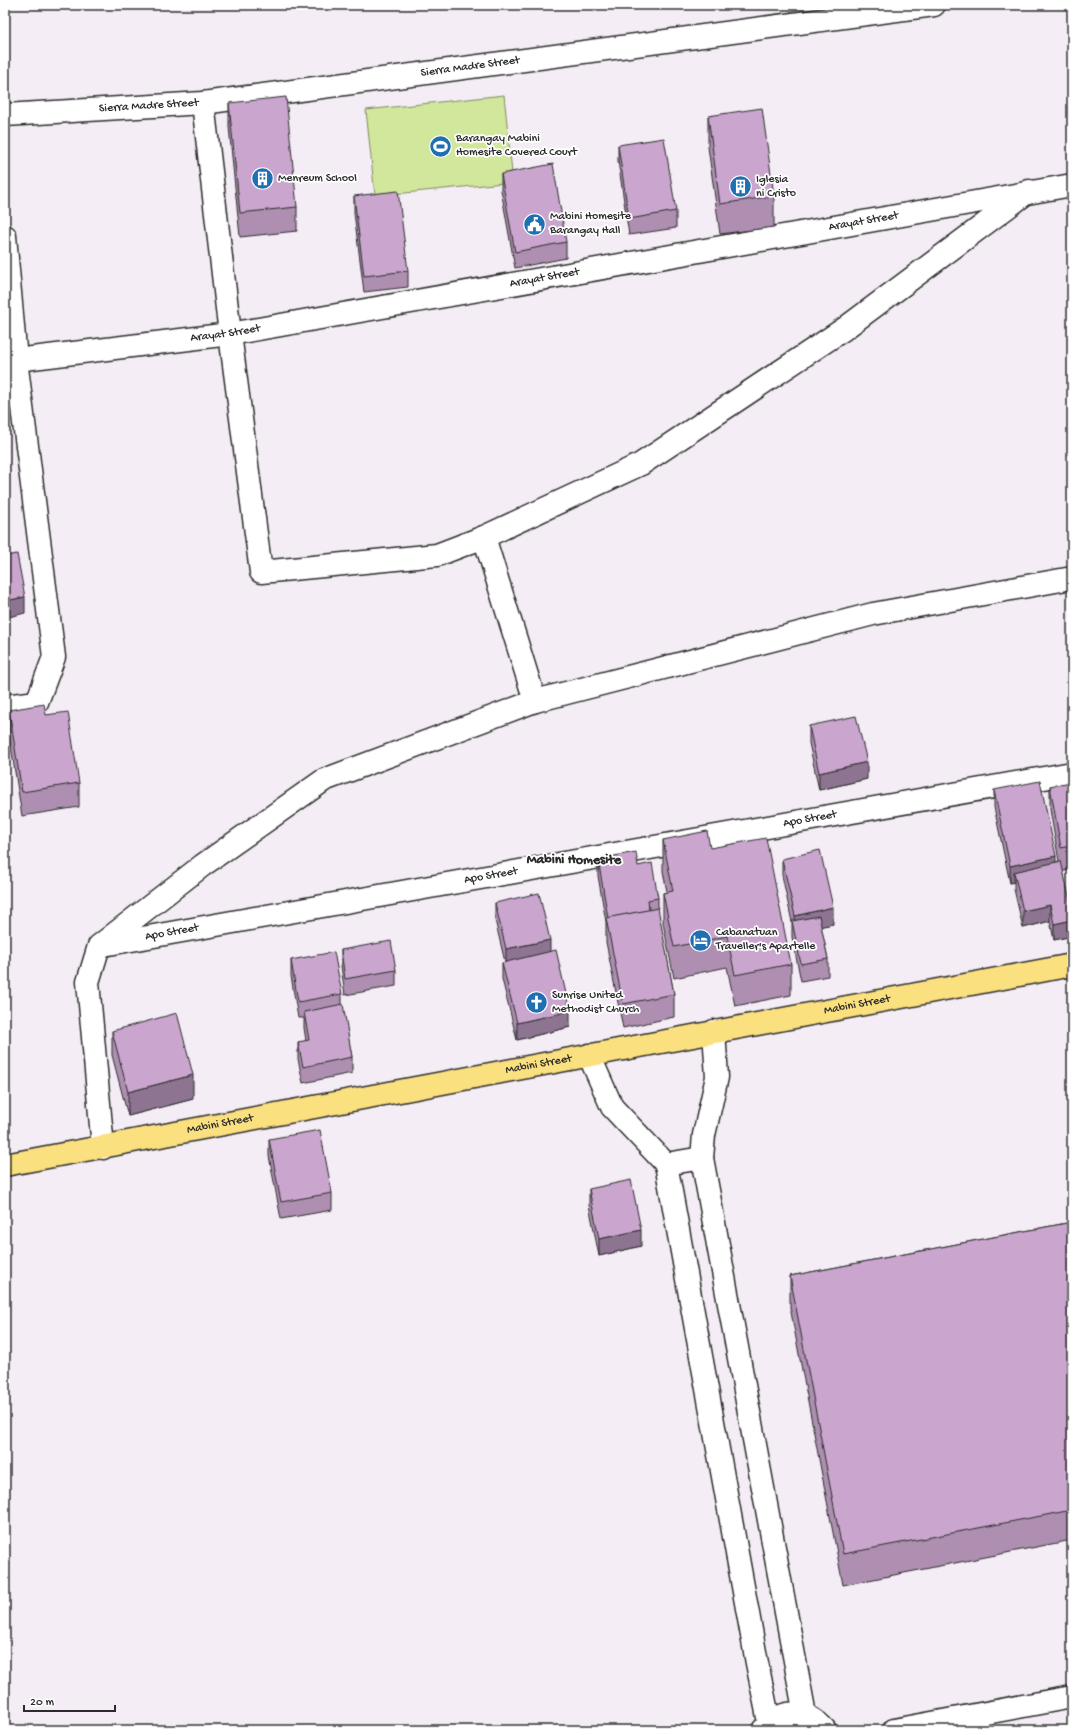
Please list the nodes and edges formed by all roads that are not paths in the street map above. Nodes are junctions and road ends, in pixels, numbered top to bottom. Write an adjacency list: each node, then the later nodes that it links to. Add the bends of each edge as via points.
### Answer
1 (934, 5): 2 (street, Sierra Madre Street)
2 (203, 103): 3 (street, Sierra Madre Street); 7 (street)
3 (5, 115)
4 (1072, 185): 5 (street, Arayat Street)
5 (1029, 191): 7 (street, Arayat Street); 9 (street, via 844,329 641,464)
6 (5, 236): 8 (street)
7 (230, 334): 8 (street, Arayat Street); 9 (street, via 261,572 437,555)
8 (16, 360): 12 (street, via 54,657 37,702)
9 (484, 537): 11 (street)
10 (1072, 578): 11 (street, via 872,614)
11 (535, 701): 14 (street, via 324,780 202,865)
12 (5, 706)
13 (1072, 773): 14 (street, Apo Street)
14 (100, 946): 18 (street, via 88,982)
15 (1072, 965): 16 (main road, Mabini Street)
16 (714, 1032): 17 (main road, Mabini Street); 19 (street, via 717,1077 704,1135)
17 (589, 1055): 18 (main road, Mabini Street); 20 (street, via 612,1106)
18 (103, 1148): 21 (main road, Mabini Street)
19 (702, 1158): 20 (street); 23 (street)
20 (666, 1164): 24 (street, via 757,1663)
21 (5, 1165)
22 (1072, 1697): 26 (street)
23 (805, 1715): 24 (street, via 786,1714); 25 (street)
24 (766, 1726)
25 (825, 1730)
26 (894, 1730)

